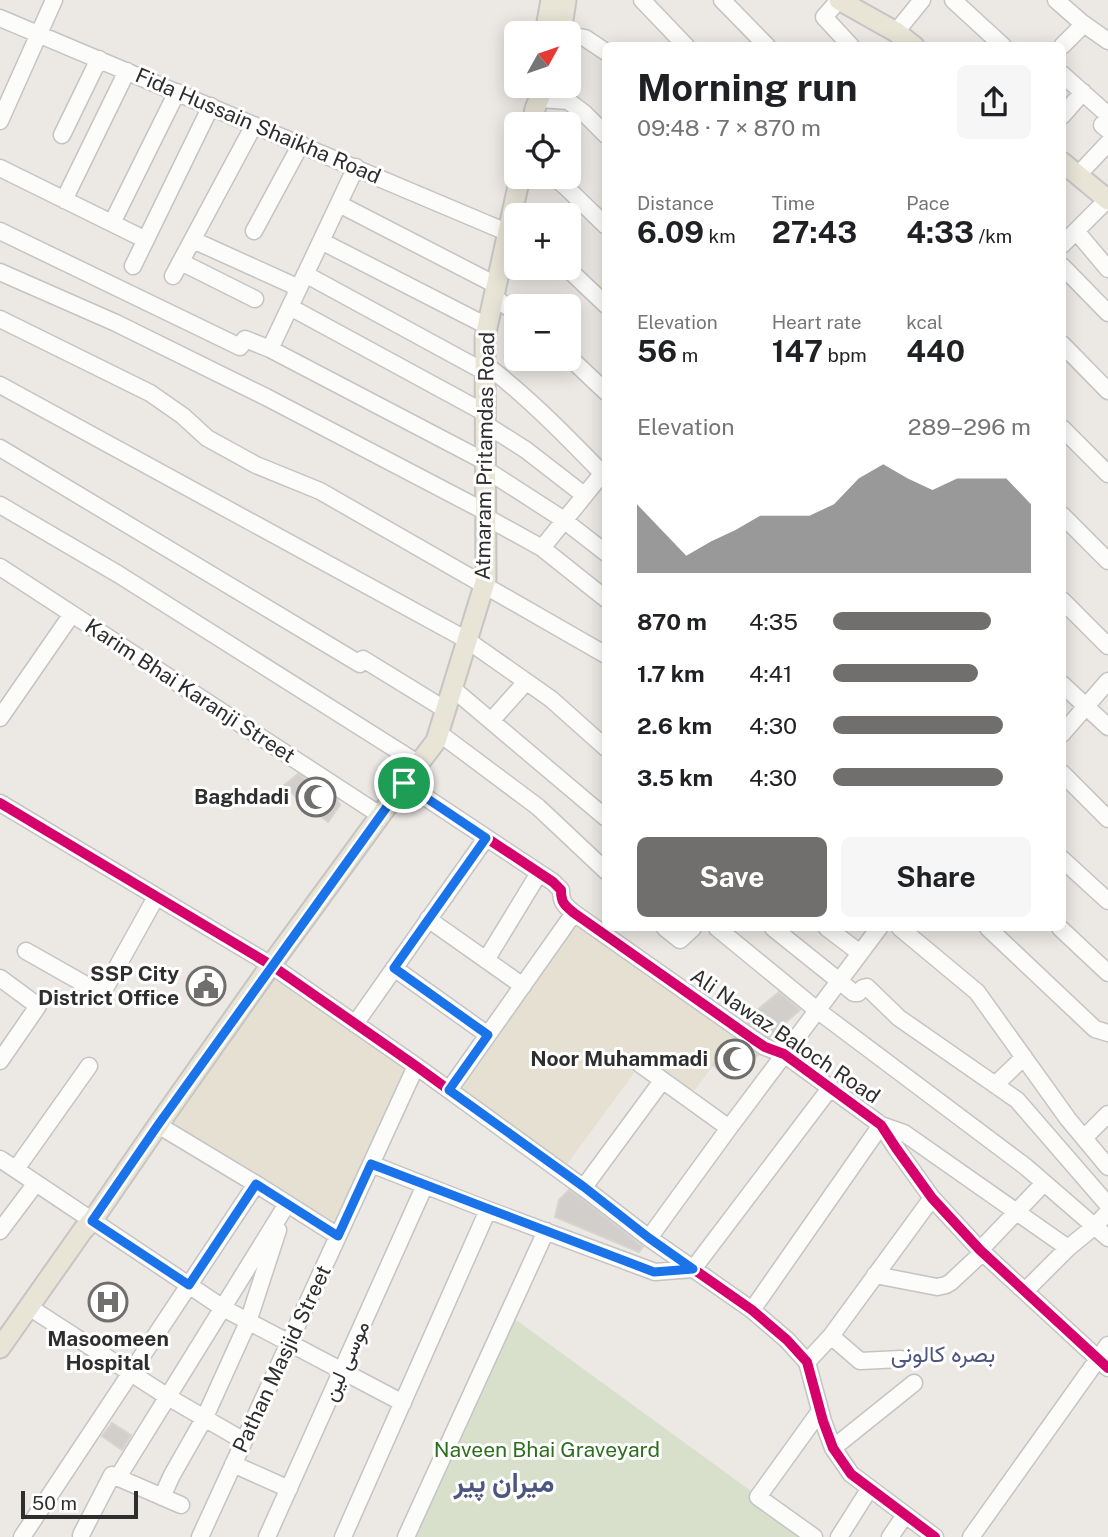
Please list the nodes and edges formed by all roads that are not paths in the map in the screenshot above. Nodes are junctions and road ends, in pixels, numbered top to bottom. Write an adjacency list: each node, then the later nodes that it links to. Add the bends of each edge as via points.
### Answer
1 (54, 0): 15 (street)
2 (551, 0): 11 (main road)
3 (566, 0): 12 (main road)
4 (722, 0): 19 (street)
5 (839, 0): 14 (main road); 20 (street, via 824,17)
6 (953, 0): 22 (street)
7 (1056, 0): 13 (street)
8 (915, 2): 14 (street)
9 (651, 3): 18 (street)
10 (0, 18): 15 (street, Fida Hussain Shaikha Road)
11 (547, 21)
12 (563, 21)
13 (1084, 24): 17 (street); 23 (street)
14 (897, 32): 21 (main road)
15 (38, 34): 25 (street, Fida Hussain Shaikha Road); 28 (street)
16 (581, 37): 24 (street)
17 (1108, 41)
18 (683, 42)
19 (763, 42)
20 (843, 42)
21 (909, 42)
22 (999, 42)
23 (1066, 42)
24 (602, 49)
25 (99, 59): 26 (street, Fida Hussain Shaikha Road); 39 (street)
26 (127, 71): 29 (street, Fida Hussain Shaikha Road); 47 (street)
27 (1066, 77): 30 (street)
28 (7, 88): 35 (street)
29 (177, 92): 32 (street, Fida Hussain Shaikha Road); 50 (street)
30 (1083, 92): 33 (street); 34 (street)
31 (559, 98): 38 (street)
32 (211, 106): 36 (street, Fida Hussain Shaikha Road); 55 (street)
33 (1066, 110)
34 (1108, 117): 37 (street, via 1102,125)
35 (0, 121)
36 (254, 125): 41 (street, Fida Hussain Shaikha Road); 56 (street)
37 (1108, 130)
38 (602, 131)
39 (62, 135)
40 (1108, 142): 44 (street)
41 (301, 144): 42 (street, Fida Hussain Shaikha Road); 51 (street)
42 (356, 167): 48 (street); 53 (street, Fida Hussain Shaikha Road)
43 (0, 168): 47 (street)
44 (1070, 169): 46 (main road)
45 (568, 189): 49 (street)
46 (1107, 197): 54 (street)
47 (64, 200): 50 (street)
48 (339, 204): 57 (street); 65 (street)
49 (602, 222)
50 (112, 223): 55 (street)
51 (254, 230)
52 (0, 231): 74 (street, via 240,347 245,339)
53 (504, 231)
54 (1067, 239): 60 (street)
55 (146, 240): 59 (street)
56 (193, 240): 64 (street); 66 (street, via 177,269)
57 (321, 241): 64 (street); 72 (street)
58 (504, 261): 65 (main road, Atmaram Pritamdas Road)
59 (134, 266)
60 (1108, 269)
61 (1066, 270): 70 (street)
62 (0, 272): 88 (street, via 266,397)
63 (580, 280): 68 (street)
64 (302, 281): 69 (street); 75 (street)
65 (495, 291): 67 (street); 72 (main road, Atmaram Pritamdas Road)
66 (255, 299)
67 (504, 300)
68 (602, 301)
69 (290, 307): 74 (street); 80 (street)
70 (1108, 313)
71 (0, 319): 95 (street, via 150,393 207,438 256,465 320,491)
72 (487, 326): 75 (main road, Atmaram Pritamdas Road)
73 (1066, 348): 79 (street)
74 (270, 349): 83 (street)
75 (485, 368): 80 (main road, Atmaram Pritamdas Road); 85 (street, via 536,406)
76 (581, 368): 78 (street)
77 (0, 385): 99 (street)
78 (602, 388)
79 (1108, 391)
80 (485, 418): 83 (main road, Atmaram Pritamdas Road); 86 (street)
81 (1066, 432): 84 (street)
82 (0, 448): 107 (street, via 360,664 363,659)
83 (485, 466): 88 (main road, Atmaram Pritamdas Road); 90 (street)
84 (1108, 474)
85 (602, 478): 86 (street)
86 (584, 495): 90 (street)
87 (0, 505): 114 (street)
88 (486, 514): 91 (street); 95 (main road, Atmaram Pritamdas Road)
89 (1066, 518): 93 (street)
90 (564, 520): 91 (street); 92 (street)
91 (542, 548): 96 (street)
92 (602, 550)
93 (1108, 561)
94 (0, 567): 98 (street, Karim Bhai Karanji Street)
95 (484, 585): 99 (main road, Atmaram Pritamdas Road); 101 (street)
96 (602, 596)
97 (1066, 604): 100 (street)
98 (72, 614): 108 (street); 119 (street, Karim Bhai Karanji Street)
99 (467, 640): 103 (street); 104 (main road, Atmaram Pritamdas Road)
100 (1108, 646)
101 (602, 653)
102 (1108, 681): 106 (street)
103 (526, 682): 109 (street); 113 (street)
104 (452, 688): 107 (main road, Atmaram Pritamdas Road); 109 (street)
105 (1066, 688): 106 (street)
106 (1085, 707): 110 (street); 111 (street)
107 (446, 709): 112 (main road, Atmaram Pritamdas Road)
108 (0, 718)
109 (491, 721): 118 (street)
110 (1108, 727)
111 (1066, 729)
112 (439, 733): 114 (main road, Atmaram Pritamdas Road); 123 (street, via 538,807)
113 (602, 744)
114 (419, 764): 116 (main road, Atmaram Pritamdas Road)
115 (1066, 777): 120 (street)
116 (404, 783): 119 (main road, Atmaram Pritamdas Road); 121 (street, Ali Nawaz Baloch Road)
117 (0, 803): 125 (street)
118 (602, 814)
119 (380, 815): 141 (main road, Atmaram Pritamdas Road)
120 (1108, 819)
121 (486, 838): 124 (street, Ali Nawaz Baloch Road); 128 (street)
122 (1066, 863): 126 (street)
123 (602, 867)
124 (539, 873): 127 (street, Ali Nawaz Baloch Road, via 561,890 563,904); 140 (street)
125 (156, 897): 138 (street, via 102,994); 141 (street)
126 (1108, 901)
127 (574, 913): 146 (street); 151 (street, Ali Nawaz Baloch Road, via 765,1047)
128 (428, 919): 140 (street); 142 (street)
129 (669, 931): 130 (street, via 680,940)
130 (690, 931)
131 (721, 931): 147 (street)
132 (777, 931): 145 (street)
133 (831, 931): 139 (street)
134 (878, 931): 139 (street)
135 (904, 931): 152 (street, via 977,992)
136 (991, 931): 149 (street, via 1095,1029)
137 (1063, 931): 143 (street)
138 (26, 951)
139 (860, 953): 145 (street)
140 (486, 960): 146 (street)
141 (271, 965): 148 (street); 164 (main road, Atmaram Pritamdas Road)
142 (394, 968): 148 (street); 150 (street)
143 (1108, 972)
144 (0, 978): 153 (street, via 38,1006)
145 (838, 981): 147 (street); 159 (street, via 854,993 867,988 899,1018)
146 (523, 986): 150 (street)
147 (817, 1010): 151 (street); 173 (street)
148 (355, 1024): 156 (street)
149 (1108, 1032)
150 (488, 1035): 161 (street)
151 (784, 1054): 160 (street, Ali Nawaz Baloch Road); 166 (street)
152 (1024, 1057): 158 (street); 159 (street)
153 (0, 1061)
154 (640, 1064): 157 (street)
155 (89, 1066): 171 (street)
156 (416, 1066): 161 (street); 169 (street, Pathan Masjid Street)
157 (662, 1081): 166 (street); 176 (street)
158 (1043, 1084): 162 (street); 167 (street)
159 (995, 1085): 162 (street)
160 (831, 1087): 165 (street, Ali Nawaz Baloch Road); 192 (street)
161 (449, 1090): 176 (street)
162 (1021, 1105): 179 (street)
163 (1108, 1114): 167 (street)
164 (158, 1125): 174 (street); 183 (main road, Atmaram Pritamdas Road)
165 (881, 1125): 177 (street, Ali Nawaz Baloch Road); 181 (street, via 904,1133); 198 (street)
166 (729, 1128): 188 (street)
167 (1084, 1138): 170 (street)
168 (0, 1159): 171 (street)
169 (371, 1164): 175 (street); 187 (street, Pathan Masjid Street)
170 (1108, 1167)
171 (16, 1170): 172 (street)
172 (36, 1183): 183 (street); 185 (street)
173 (1044, 1183): 181 (street); 184 (street)
174 (256, 1184): 178 (street); 194 (street)
175 (425, 1185): 180 (street); 206 (street, موسی لین)
176 (584, 1187): 188 (street)
177 (932, 1198): 191 (street, Ali Nawaz Baloch Road); 193 (street)
178 (287, 1204): 187 (street); 197 (street); 199 (street)
179 (1108, 1205)
180 (488, 1210): 186 (street); 210 (street)
181 (1017, 1211): 190 (street); 191 (street)
182 (1108, 1212): 184 (street)
183 (92, 1221): 194 (street); 196 (main road, Atmaram Pritamdas Road)
184 (1095, 1226): 189 (street); 190 (street)
185 (0, 1231)
186 (546, 1231): 192 (street, via 654,1272); 227 (street)
187 (338, 1236): 201 (street, Pathan Masjid Street)
188 (649, 1238): 192 (street)
189 (1108, 1238)
190 (1068, 1248): 195 (street)
191 (981, 1251): 193 (street, via 946,1285); 195 (street, Ali Nawaz Baloch Road)
192 (693, 1269): 198 (street)
193 (875, 1275): 200 (street)
194 (189, 1285): 197 (street); 207 (street)
195 (1025, 1292): 203 (street, Ali Nawaz Baloch Road)
196 (29, 1307): 202 (main road, Atmaram Pritamdas Road); 207 (street)
197 (223, 1308): 199 (street); 209 (street)
198 (752, 1310): 205 (street)
199 (248, 1322): 201 (street); 212 (street)
200 (831, 1336): 204 (street, via 860,1361); 205 (street)
201 (289, 1343): 206 (street); 213 (street, Pathan Masjid Street)
202 (0, 1348)
203 (1105, 1356): 232 (street)
204 (901, 1359)
205 (807, 1362): 211 (street)
206 (341, 1371): 210 (street); 218 (street, موسی لین)
207 (131, 1374): 209 (street); 223 (street)
208 (914, 1383): 214 (street)
209 (168, 1397): 212 (street); 216 (street)
210 (403, 1402): 226 (street)
211 (820, 1411): 214 (street); 228 (street, via 758,1497)
212 (205, 1418): 213 (street); 219 (street)
213 (244, 1441): 215 (street, Pathan Masjid Street)
214 (833, 1448): 217 (street, via 851,1474)
215 (233, 1464): 218 (street); 224 (street, Pathan Masjid Street)
216 (118, 1477): 219 (street); 222 (street, via 112,1475)
217 (870, 1488): 221 (street); 229 (street)
218 (289, 1489): 225 (street, موسی لین)
219 (162, 1497): 220 (street)
220 (181, 1505)
221 (905, 1515): 230 (street); 231 (street)
222 (80, 1532)
223 (22, 1537)
224 (200, 1537)
225 (267, 1537)
226 (343, 1537)
227 (406, 1537)
228 (814, 1537)
229 (838, 1537)
230 (890, 1537)
231 (935, 1537)
232 (971, 1537)

